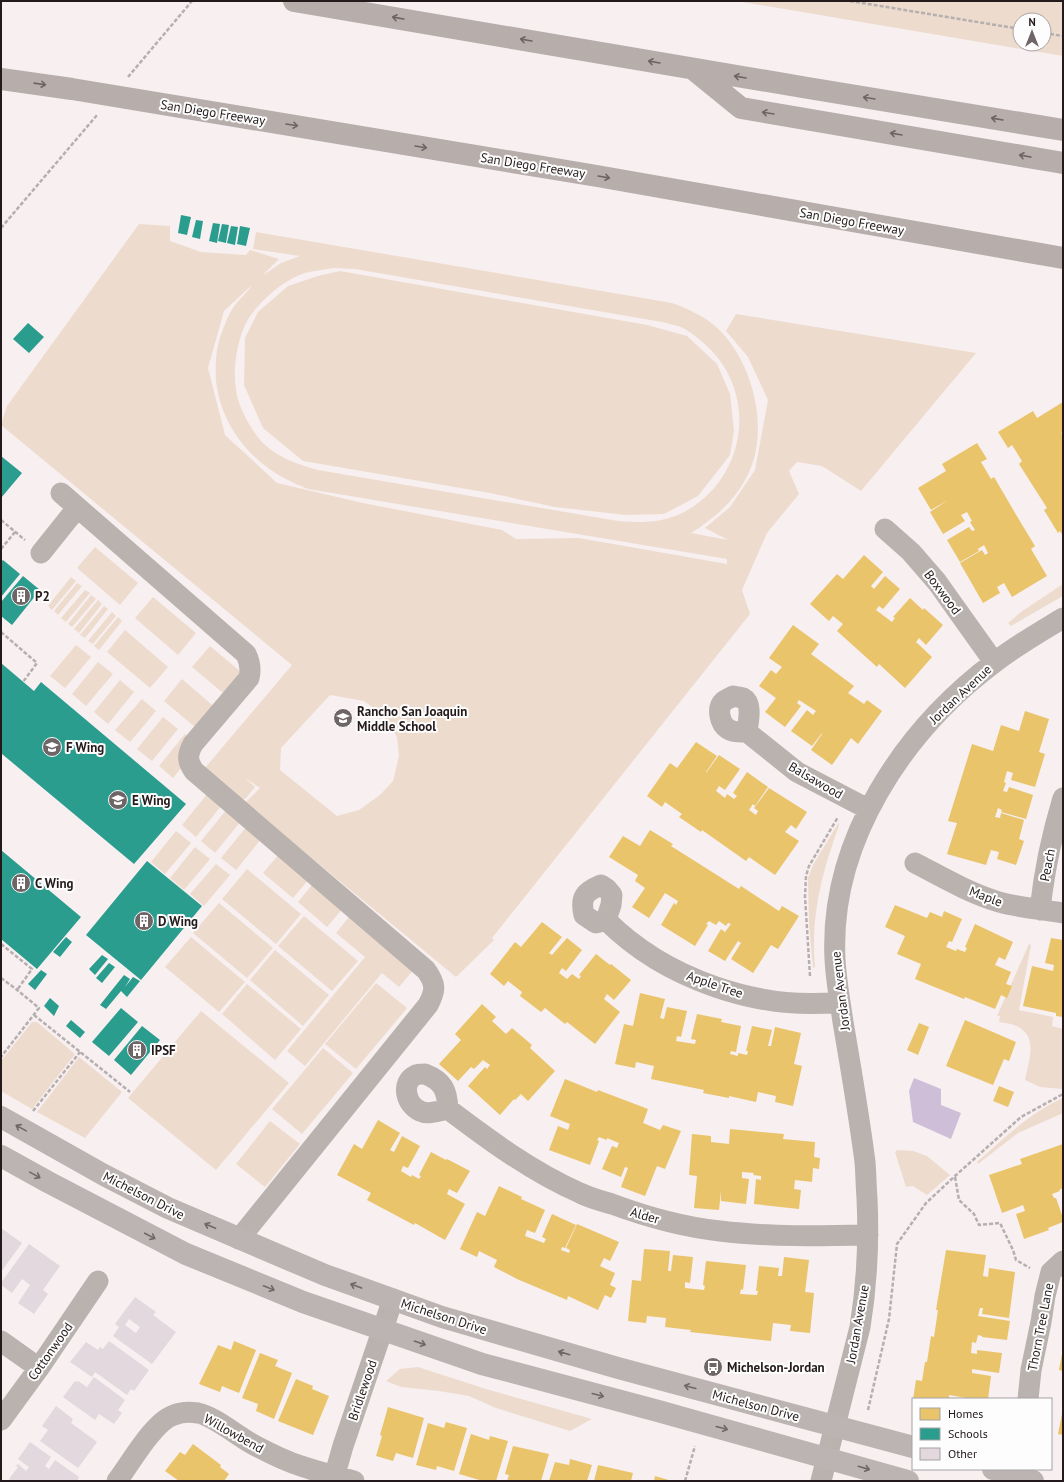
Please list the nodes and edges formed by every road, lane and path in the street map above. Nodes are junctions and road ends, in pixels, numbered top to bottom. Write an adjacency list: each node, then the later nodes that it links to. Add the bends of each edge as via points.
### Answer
1 (294, 1): 6 (highway, one-way to 1)
2 (850, 1): 3 (path)
3 (1012, 28)
4 (1052, 34): 5 (path)
5 (1063, 36)
6 (692, 68): 8 (highway, one-way to 6); 9 (highway, one-way to 6, via 741,108)
7 (1, 79): 10 (highway, San Diego Freeway, one-way to 10, via 597,176)
8 (1063, 130)
9 (1063, 162)
10 (1063, 258)
11 (61, 494): 12 (street)
12 (77, 508): 17 (street); 46 (street, via 246,654 249,660 249,678 192,744 188,752 189,765 426,970 435,986 428,1004)
13 (1, 520): 15 (path)
14 (885, 529): 20 (street, Boxwood, via 911,552 937,582)
15 (15, 532): 16 (path); 17 (path)
16 (1, 549)
17 (41, 553)
18 (1063, 618): 20 (street, Jordan Avenue)
19 (1, 632): 21 (path, via 37,663)
20 (994, 662): 24 (street, Jordan Avenue, via 938,713 915,738)
21 (23, 682)
22 (747, 732): 24 (street, Balsawood, via 797,772)
23 (1063, 798): 27 (street, Peach, via 1050,848)
24 (868, 809): 34 (street, Jordan Avenue, via 841,883 835,918 834,959)
25 (838, 817): 31 (path, via 809,866 806,876)
26 (915, 863): 27 (street, Maple, via 977,895 1010,905)
27 (1040, 910): 28 (street, Maple)
28 (1063, 913)
29 (606, 920): 34 (street, Apple Tree, via 668,967 699,981 767,1000 820,1004)
30 (1, 944): 33 (path, via 32,969)
31 (810, 976)
32 (1, 978): 33 (path)
33 (17, 990): 35 (path, via 39,1008)
34 (840, 1002): 45 (street, Jordan Avenue, via 865,1164)
35 (34, 1015): 36 (path); 37 (path)
36 (80, 1052): 38 (path); 41 (path)
37 (1, 1057)
38 (130, 1092)
39 (1063, 1094): 44 (path, via 1021,1117)
40 (448, 1109): 45 (street, Alder, via 498,1147 538,1172 580,1193 645,1216 720,1231 772,1235)
41 (32, 1113)
42 (1, 1117): 46 (main road, Michelson Drive, one-way to 42, via 168,1208)
43 (1, 1156): 51 (main road, one-way to 51, via 186,1254 303,1302)
44 (954, 1176): 48 (path, via 959,1200 974,1214 979,1225 1000,1223 1016,1260); 55 (path, via 926,1203 897,1244 889,1319)
45 (868, 1235): 57 (street, Jordan Avenue, via 863,1307)
46 (239, 1238): 50 (main road, Michelson Drive, one-way to 46, via 326,1275)
47 (1063, 1261): 54 (street, Thorn Tree Lane, via 1051,1272 1030,1370)
48 (1035, 1270)
49 (98, 1281): 53 (street, Cottonwood)
50 (392, 1299): 51 (street, Bridlewood); 57 (main road, Michelson Drive, one-way to 50, via 519,1340)
51 (383, 1330): 60 (main road, one-way to 60, via 482,1364); 62 (street, Bridlewood, via 343,1446)
52 (1, 1341): 53 (street)
53 (39, 1368): 56 (street, Cottonwood)
54 (1028, 1398)
55 (868, 1410)
56 (1, 1420)
57 (835, 1426): 59 (main road, Michelson Drive); 60 (street, Jordan Avenue)
58 (695, 1446): 64 (path)
59 (912, 1447)
60 (827, 1457): 65 (street, Jordan Avenue); 66 (main road, one-way to 66)
61 (995, 1470): 67 (main road)
62 (340, 1479): 63 (street, Willowbend, via 274,1455 210,1418 198,1413 184,1413 162,1421)
63 (117, 1481)
64 (685, 1481)
65 (821, 1481)
66 (908, 1481)
67 (1033, 1481)

